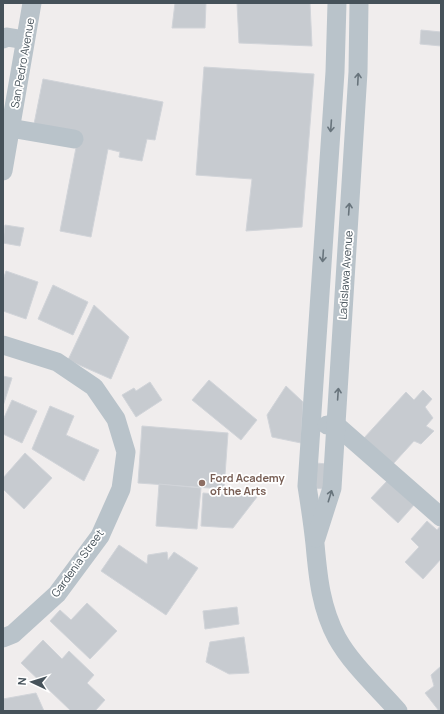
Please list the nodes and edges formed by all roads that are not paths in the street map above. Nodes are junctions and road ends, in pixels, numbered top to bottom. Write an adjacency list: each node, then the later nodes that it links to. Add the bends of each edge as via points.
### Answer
1 (32, 3): 5 (street, San Pedro Avenue)
2 (338, 3): 9 (street, Ladislawa Avenue, one-way to 9)
3 (359, 3): 10 (street, Ladislawa Avenue, one-way to 3, via 358,72)
4 (3, 39): 5 (street, via 7,37)
5 (25, 40): 6 (street, San Pedro Avenue)
6 (10, 128): 7 (street); 8 (street, San Pedro Avenue)
7 (74, 139)
8 (3, 171)
9 (328, 184): 10 (street); 12 (street, Ladislawa Avenue, one-way to 12)
10 (351, 185): 13 (street, Ladislawa Avenue, one-way to 10)
11 (3, 345): 16 (street, Gardenia Street, via 57,362 94,387 116,419 126,452 121,490 100,536 57,594 13,634)
12 (312, 424): 13 (street); 15 (street, Ladislawa Avenue, via 307,486)
13 (336, 425): 14 (street); 15 (street, Ladislawa Avenue, one-way to 13, via 332,488)
14 (441, 517)
15 (315, 544): 17 (street, Ladislawa Avenue, via 316,571 321,597 338,640)
16 (3, 638)
17 (398, 711)

